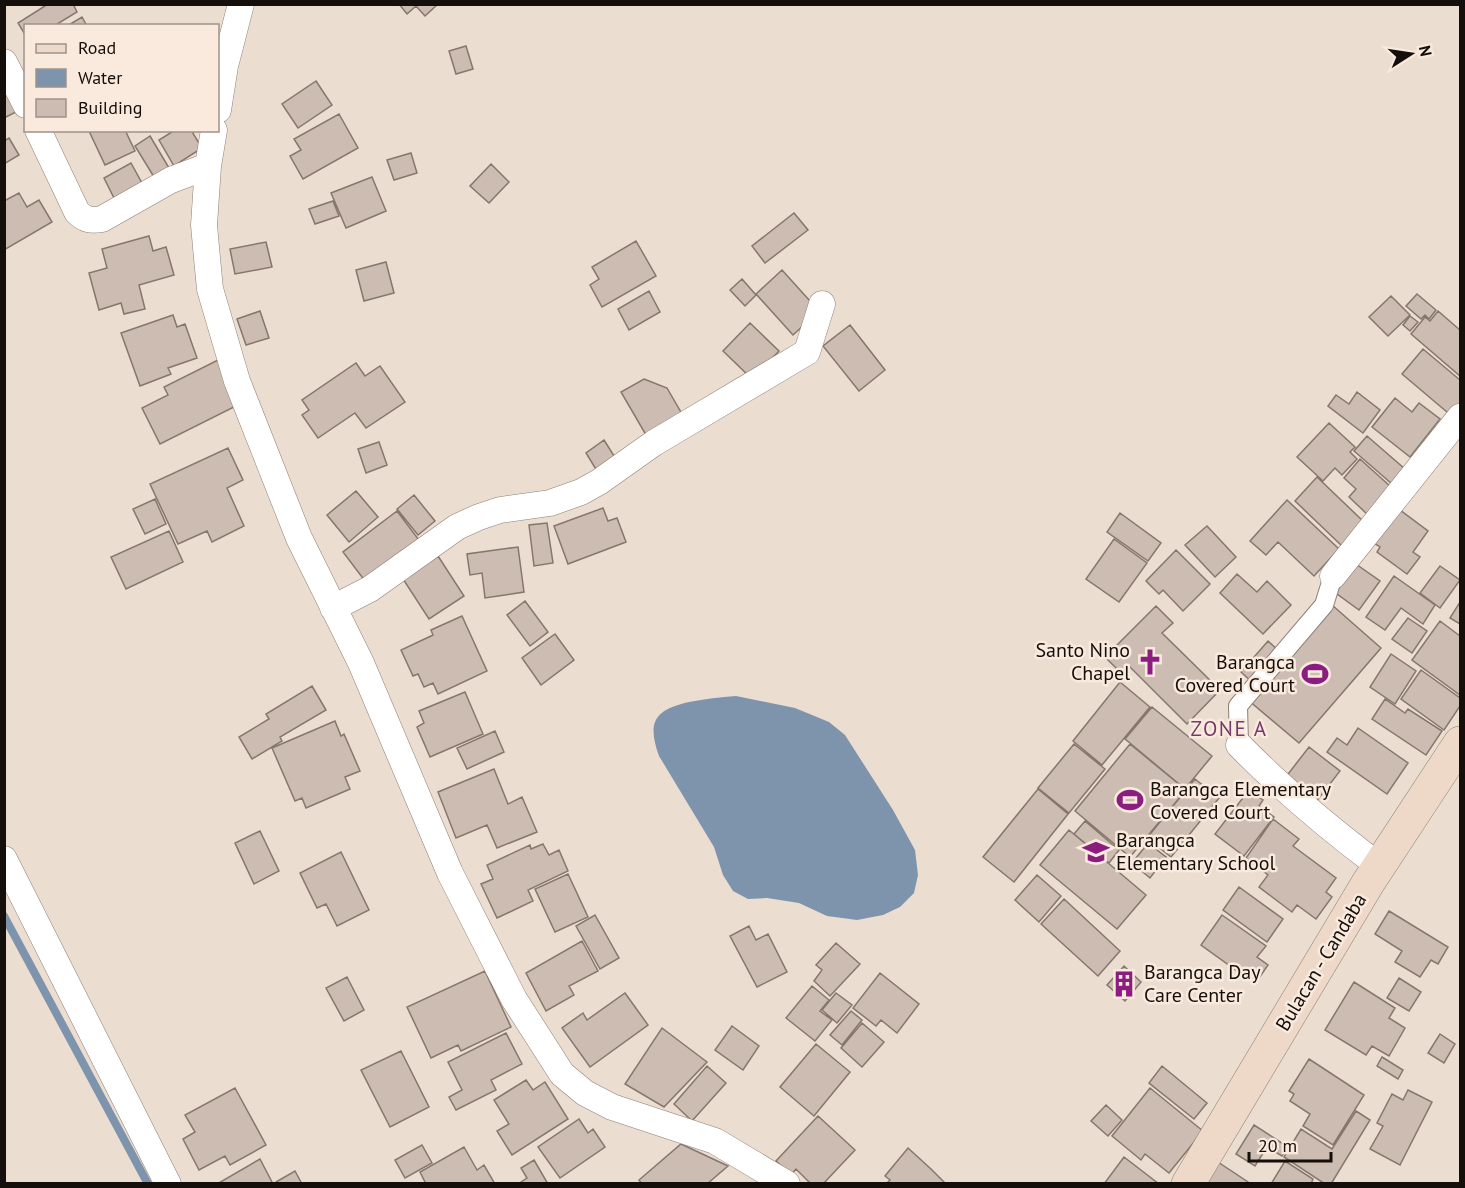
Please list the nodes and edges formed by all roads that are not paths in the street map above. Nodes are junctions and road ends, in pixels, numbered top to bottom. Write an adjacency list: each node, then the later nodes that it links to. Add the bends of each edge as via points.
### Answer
1 (241, 4): 4 (street)
2 (4, 62): 3 (street)
3 (24, 101)
4 (219, 104)
5 (39, 132): 7 (street, via 83,219 102,219 171,180)
6 (214, 132): 7 (street)
7 (208, 166): 11 (street, via 204,225 210,289 220,327 237,381 299,538)
8 (822, 304): 11 (street, via 807,352 654,443 599,482 550,503 500,510 457,527 370,589)
9 (1461, 417): 10 (street)
10 (1333, 576): 13 (street, via 1324,605 1238,705)
11 (333, 608): 17 (street, via 361,663 450,873 514,999 562,1074 585,1093 612,1107 715,1141)
12 (1461, 743): 15 (main road, Bulacan - Candaba)
13 (1239, 745): 15 (street, via 1269,777)
14 (4, 859): 16 (street)
15 (1379, 866): 18 (main road, Bulacan - Candaba)
16 (168, 1184)
17 (787, 1184)
18 (1188, 1184)

